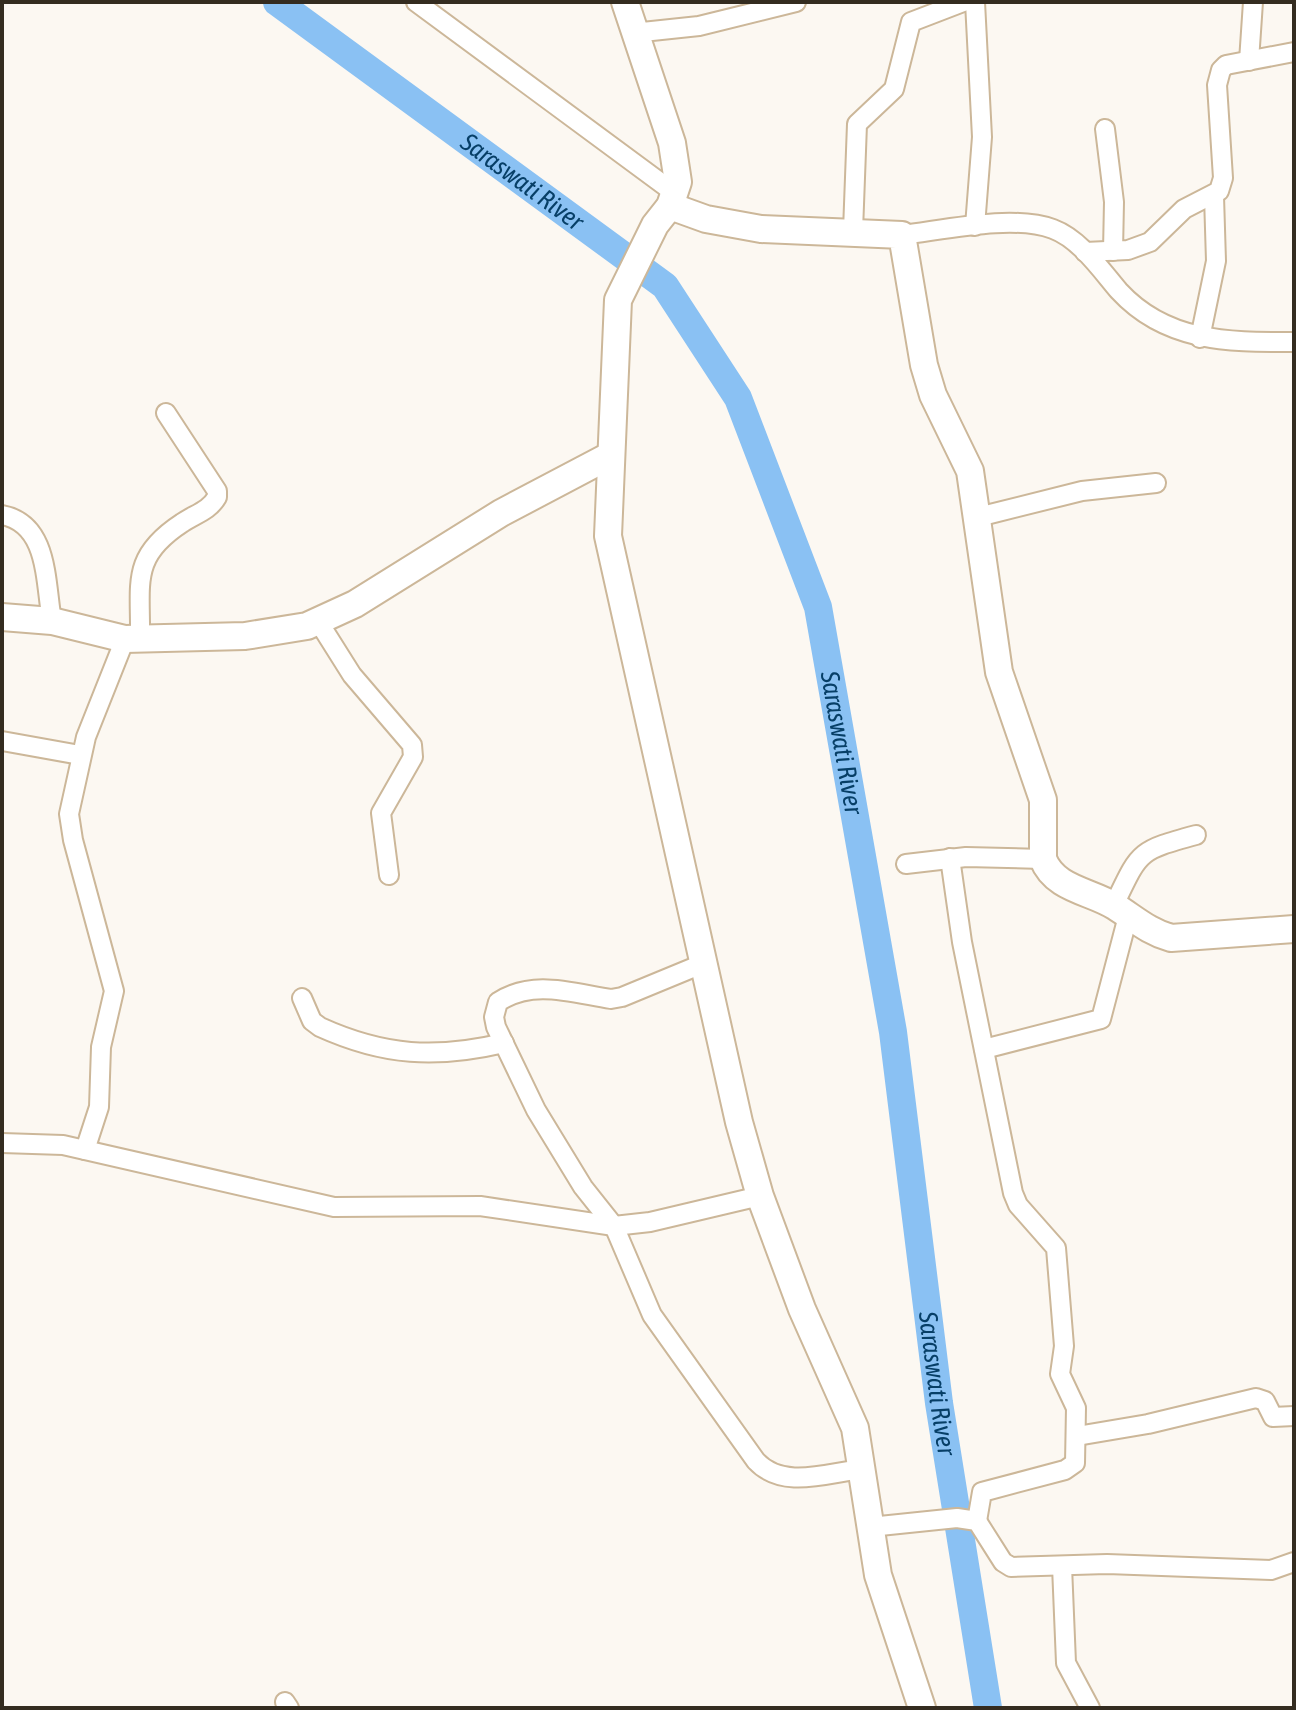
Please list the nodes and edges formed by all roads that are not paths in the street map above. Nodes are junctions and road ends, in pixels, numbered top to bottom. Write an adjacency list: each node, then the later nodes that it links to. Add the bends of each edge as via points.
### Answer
1 (416, 2): 12 (street)
2 (625, 2): 7 (street)
3 (796, 2): 7 (street, via 699,26)
4 (963, 2): 14 (street, via 911,22 894,89 857,124)
5 (975, 2): 13 (street, via 982,137)
6 (1253, 2): 9 (street)
7 (633, 33): 12 (street, via 677,164)
8 (1294, 52): 9 (street)
9 (1249, 61): 11 (street, via 1226,65 1218,77 1223,178)
10 (1105, 129): 16 (street, via 1114,202)
11 (1214, 196): 16 (street, via 1184,209 1150,242); 18 (street, via 1216,261)
12 (667, 208): 14 (street, via 761,229); 21 (street, via 618,300)
13 (975, 226): 15 (street); 17 (street, via 1044,226)
14 (853, 231): 15 (street)
15 (902, 235): 24 (street, via 922,357 933,395 966,461)
16 (1113, 251): 17 (street)
17 (1085, 252): 18 (street, via 1141,309)
18 (1200, 338): 19 (street)
19 (1294, 342)
20 (166, 413): 28 (street, via 217,497 207,510 159,538 148,551)
21 (611, 455): 27 (street); 38 (street, via 608,536)
22 (1156, 483): 24 (street, via 1082,491)
23 (2, 515): 26 (street, via 25,522 37,541)
24 (978, 517): 33 (street, via 999,672 1043,800)
25 (2, 617): 26 (street)
26 (52, 621): 28 (street)
27 (318, 621): 28 (street, via 245,636); 35 (street, via 352,675 412,745 413,757 381,813)
28 (132, 639): 30 (street)
29 (2, 741): 30 (street)
30 (80, 755): 43 (street, via 70,827 114,991 101,1047 99,1107)
31 (1196, 835): 36 (street, via 1140,854)
32 (950, 858): 33 (street); 34 (street); 41 (street)
33 (1043, 859): 36 (street, via 1051,873 1074,889)
34 (906, 864)
35 (389, 875)
36 (1121, 911): 37 (street, via 1155,934 1171,938); 41 (street, via 1101,1019)
37 (1294, 929)
38 (702, 964): 40 (street, via 611,999 540,988 513,992 495,1009); 44 (street)
39 (302, 998): 40 (street, via 320,1027 402,1053 459,1052)
40 (504, 1043): 45 (street, via 536,1110)
41 (984, 1049): 47 (street, via 1015,1199 1056,1248 1064,1346 1060,1374 1076,1408)
42 (2, 1143): 43 (street, via 42,1142)
43 (85, 1150): 45 (street, via 315,1206 480,1206)
44 (760, 1196): 45 (street); 48 (street, via 855,1428)
45 (614, 1226): 48 (street, via 652,1315 766,1472 785,1479)
46 (1294, 1416): 47 (street, via 1273,1417 1265,1401 1256,1398)
47 (1077, 1436): 49 (street, via 1077,1458 1071,1467 987,1489 978,1497)
48 (862, 1469): 50 (street)
49 (977, 1521): 50 (street, via 957,1518); 52 (street, via 1011,1567)
50 (870, 1527): 53 (street, via 878,1575)
51 (1294, 1562): 52 (street, via 1271,1570)
52 (1062, 1566): 54 (street, via 1066,1663)
53 (922, 1708)
54 (1090, 1708)

